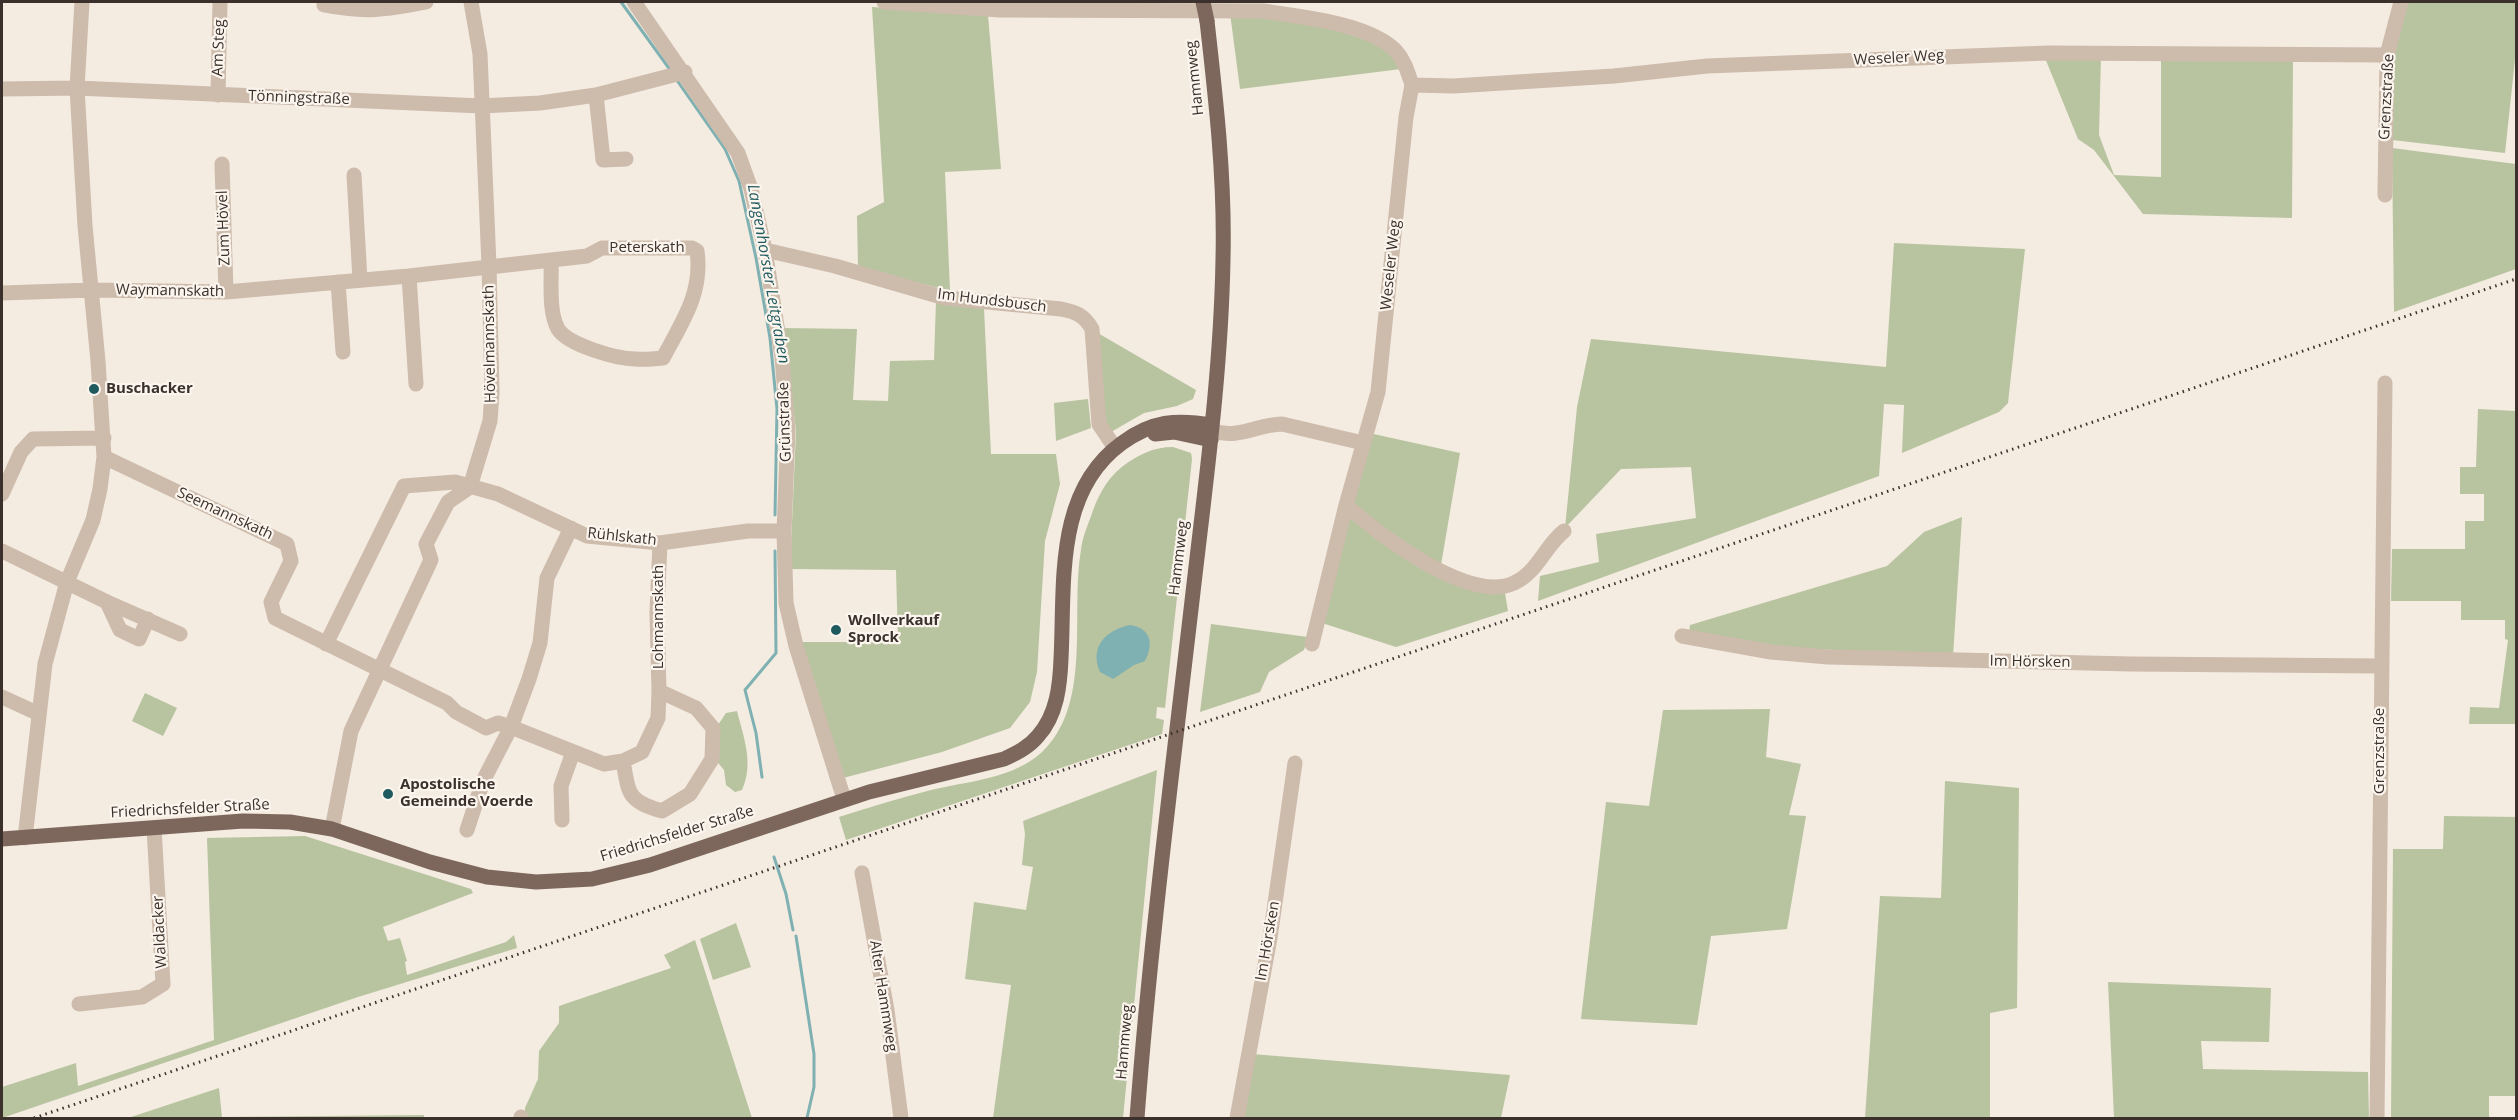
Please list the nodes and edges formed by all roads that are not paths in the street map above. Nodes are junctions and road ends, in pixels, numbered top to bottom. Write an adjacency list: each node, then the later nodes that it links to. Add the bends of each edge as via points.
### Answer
1 (82, 2): 13 (street)
2 (220, 2): 15 (street, Am Steg)
3 (426, 2): 9 (street, via 353,11)
4 (471, 2): 17 (street, Hövelmannskath, via 480,54)
5 (634, 2): 11 (street, Grünstraße)
6 (884, 2): 12 (street, via 1000,10 1263,11 1303,17 1363,32 1385,42 1407,67)
7 (1203, 2): 34 (main road, Hammweg, bridge, via 1220,136 1223,256)
8 (2401, 2): 10 (street, Grenzstraße)
9 (324, 5)
10 (2387, 55): 12 (street, Weseler Weg, via 2048,53 1707,66 1614,76); 21 (street, Grenzstraße)
11 (684, 72): 16 (street, Tönningstraße); 22 (street, Grünstraße, via 738,153)
12 (1412, 85): 36 (street, Weseler Weg, via 1378,392)
13 (77, 88): 14 (street, Tönningstraße); 15 (street, Tönningstraße); 28 (street)
14 (2, 89)
15 (218, 95): 17 (street, Tönningstraße)
16 (596, 95): 17 (street, Tönningstraße); 18 (street, via 603,160)
17 (481, 106): 24 (street, Hövelmannskath)
18 (627, 159)
19 (222, 164): 29 (street, Zum Hövel)
20 (354, 175): 26 (street)
21 (2385, 195)
22 (765, 250): 37 (street, Im Hundsbusch, via 945,298 1061,309 1086,318 1092,329 1099,424); 43 (street, Grünstraße, via 782,358 788,430)
23 (551, 260): 23 (street, Peterskath, via 587,256 602,248 680,247 698,251 700,266 694,300 663,358 633,360 588,348 559,330 554,314); 24 (street, Peterskath)
24 (489, 266): 25 (street, Waymannskath); 39 (street, Hövelmannskath, via 490,421)
25 (409, 276): 26 (street, Waymannskath); 33 (street)
26 (360, 280): 27 (street, Waymannskath)
27 (338, 282): 29 (street, Waymannskath); 31 (street)
28 (92, 290): 29 (street, Waymannskath); 30 (street, Waymannskath); 35 (street)
29 (226, 292)
30 (2, 293)
31 (343, 352)
32 (2385, 383): 54 (street, Grenzstraße)
33 (416, 384)
34 (1212, 432): 36 (street, via 1239,435 1282,424); 37 (main road, via 1150,435); 73 (main road, Hammweg, via 1153,943)
35 (104, 438): 38 (street); 40 (street, via 33,439 21,452)
36 (1363, 443): 41 (street, Weseler Weg)
37 (1119, 445): 63 (main road, Friedrichsfelder Straße, via 1095,468 1078,496 1068,534 1059,686 1052,713 1039,736 1004,759)
38 (104, 457): 47 (street, via 93,520); 52 (street, Seemannskath, via 287,544 291,561 271,602 275,618)
39 (470, 487): 42 (street, Rühlskath, via 498,494); 52 (street, via 455,482 404,486); 55 (street, via 448,502 426,544 431,560)
40 (2, 494)
41 (1346, 505): 44 (street, via 1421,561 1489,587 1502,588 1526,577); 53 (street, Weseler Weg)
42 (571, 528): 45 (street, Rühlskath, via 587,536); 59 (street, via 547,578 540,643)
43 (783, 531): 45 (street, Rühlskath, via 748,531); 63 (street, Grünstraße, via 786,603)
44 (1564, 531)
45 (660, 543): 56 (street, Lohmannskath)
46 (2, 551): 47 (street)
47 (67, 582): 48 (street); 58 (street, via 45,664)
48 (106, 602): 49 (street); 49 (street, via 120,630 139,639)
49 (148, 619): 50 (street)
50 (180, 634)
51 (1682, 636): 54 (street, Im Hörsken, via 1771,652 1828,657)
52 (326, 644): 55 (street, Seemannskath)
53 (1312, 644)
54 (2380, 666): 75 (street, Grenzstraße)
55 (380, 670): 59 (street, via 447,703 486,728 498,723); 66 (street, via 351,732)
56 (659, 691): 61 (street, Lohmannskath, via 658,718 642,752); 61 (street, Lohmannskath, via 696,708 713,728 712,759 690,794 662,811 641,805 628,792)
57 (2, 696): 58 (street)
58 (37, 713): 68 (street)
59 (511, 727): 60 (street); 67 (street, via 483,781)
60 (573, 752): 61 (street, via 604,764); 64 (street, via 561,786)
61 (623, 761)
62 (1295, 763): 74 (street, Im Hörsken, via 1270,938)
63 (844, 800): 66 (main road, Friedrichsfelder Straße, via 650,865 592,879 548,882 487,877)
64 (562, 820)
65 (154, 828): 66 (main road, Friedrichsfelder Straße, via 243,821 290,822); 68 (main road, Friedrichsfelder Straße); 71 (street, Waldacker, via 162,984 142,997)
66 (332, 829)
67 (467, 830)
68 (25, 838): 69 (main road, Friedrichsfelder Straße)
69 (2, 839)
70 (862, 873): 72 (street, Alter Hammweg, via 887,1010)
71 (79, 1004)
72 (901, 1119)
73 (1137, 1119)
74 (1237, 1119)
75 (2377, 1119)

